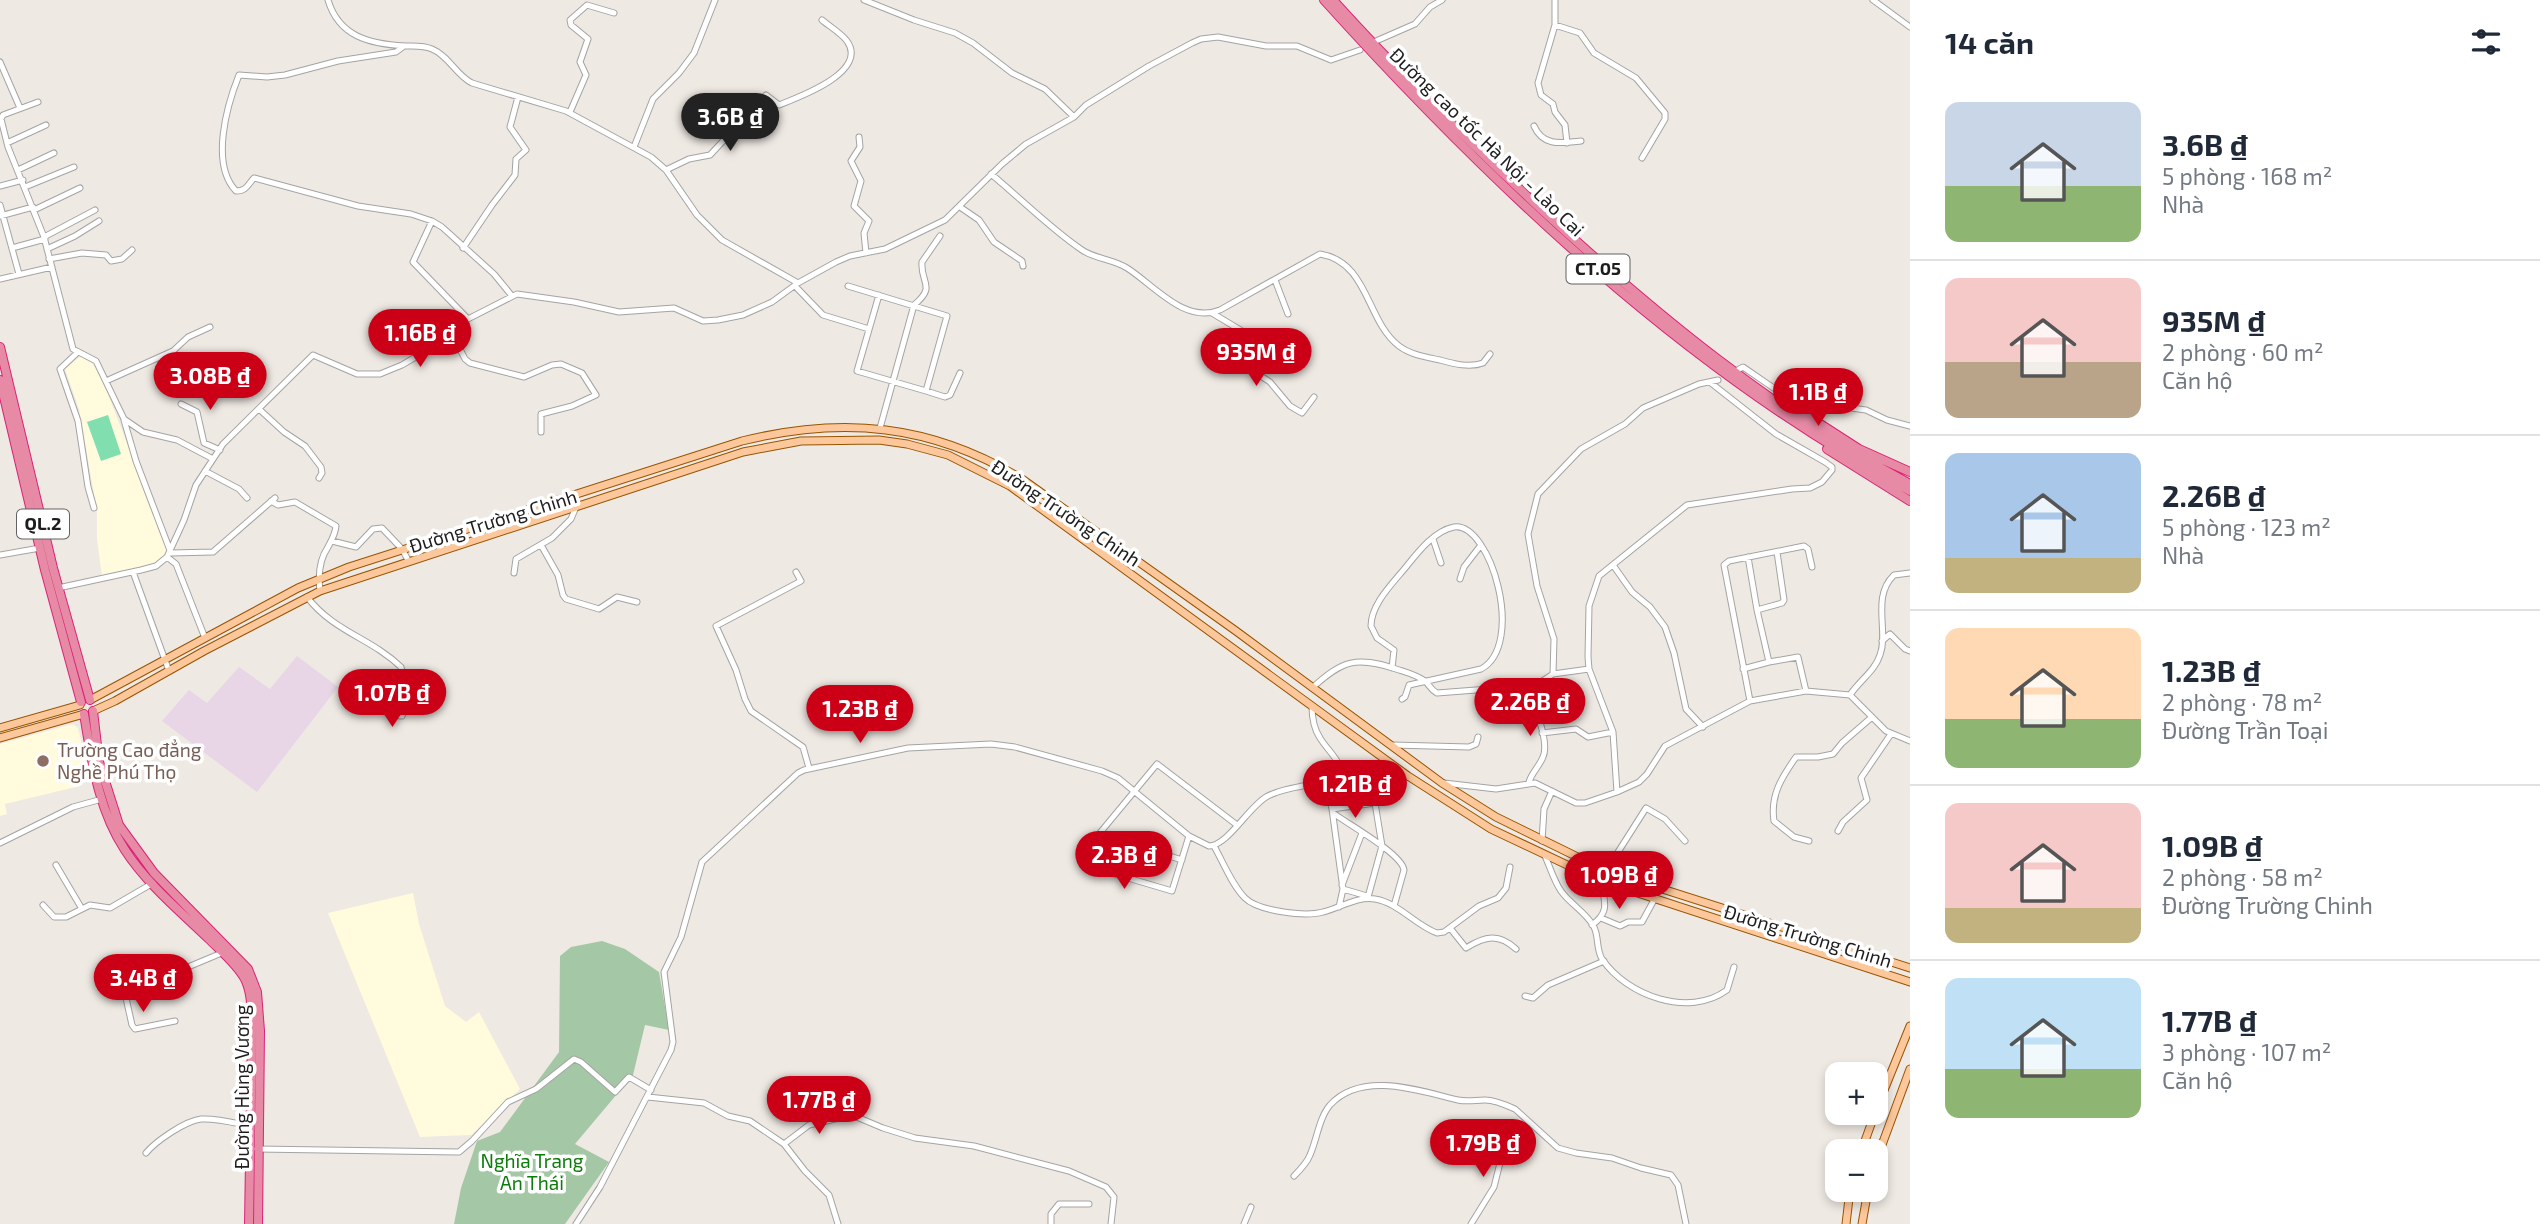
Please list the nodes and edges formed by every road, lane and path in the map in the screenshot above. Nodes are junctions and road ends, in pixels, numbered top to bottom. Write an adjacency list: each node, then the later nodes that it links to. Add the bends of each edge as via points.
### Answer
1 (328, 0): 16 (street, via 335,18 358,38)
2 (715, 0): 32 (street, via 692,58 653,100)
3 (864, 0): 25 (street, via 973,43 1012,73 1045,89)
4 (1324, 0): 91 (highway, Đường cao tốc Hà Nội - Lào Cai / CT.05, via 1441,125 1570,245 1720,370)
5 (1333, 0): 85 (highway, Đường cao tốc Hà Nội - Lào Cai / CT.05, via 1444,117 1576,240 1647,303)
6 (1424, 0): 10 (street)
7 (1442, 0): 10 (street)
8 (1555, 0): 13 (street)
9 (1873, 0): 14 (street)
10 (1430, 8): 15 (street, via 1415,24)
11 (614, 13): 24 (street, via 587,5 570,20 588,39 580,62 586,75)
12 (822, 20): 38 (street, via 847,40 851,53 850,61 835,77 809,94 779,105 766,95 709,155)
13 (1555, 25): 30 (street, via 1538,87 1564,125); 35 (street, via 1580,33 1594,53 1636,78 1665,113)
14 (1910, 27)
15 (1376, 41)
16 (404, 46): 21 (street, via 431,48 445,56 467,81); 50 (street, via 396,52 272,77 239,75 223,126 225,168 236,191 249,186 254,178)
17 (1360, 50): 25 (street, via 1331,60 1297,46 1201,38 1135,74)
18 (0, 62): 19 (street)
19 (10, 82): 20 (street); 23 (street)
20 (0, 85)
21 (518, 97): 24 (street); 54 (street, via 510,127 525,152 516,159 515,175)
22 (38, 102): 23 (street)
23 (20, 108): 31 (street, via 1,117)
24 (570, 113): 32 (street)
25 (1074, 117): 39 (street, via 1049,129)
26 (46, 125): 31 (street)
27 (1534, 126): 30 (street, via 1545,140)
28 (859, 137): 57 (street, via 860,147 851,160 860,181 855,206 869,221 864,233)
29 (1581, 141): 30 (street)
30 (1567, 143)
31 (7, 145): 33 (street); 37 (street)
32 (634, 147): 38 (street)
33 (0, 148)
34 (54, 153): 37 (street)
35 (1642, 158)
36 (74, 167): 42 (street)
37 (18, 170): 40 (street)
38 (666, 170): 64 (street, via 697,215 722,240)
39 (991, 174): 45 (street); 69 (street, via 1082,251 1124,266 1193,312)
40 (23, 180): 41 (street); 42 (street)
41 (0, 186)
42 (25, 187): 46 (street)
43 (80, 188): 46 (street)
44 (0, 205): 48 (street)
45 (960, 207): 57 (street, via 929,229); 59 (street)
46 (33, 208): 48 (street); 52 (street)
47 (95, 210): 52 (street)
48 (1, 215): 53 (street)
49 (99, 221): 55 (street)
50 (432, 221): 54 (street); 71 (street, via 413,262)
51 (940, 236): 68 (street, via 922,262 927,288)
52 (44, 238): 53 (street); 55 (street)
53 (12, 248): 61 (street)
54 (463, 248): 67 (street)
55 (47, 249): 58 (street)
56 (132, 250): 58 (street, via 119,261 86,253)
57 (866, 253): 64 (street, via 836,262)
58 (50, 258): 60 (street)
59 (1023, 266)
60 (51, 267): 61 (street); 76 (street, via 73,349)
61 (19, 274): 62 (street)
62 (0, 279)
63 (1275, 280): 69 (street); 70 (street); 77 (street, via 1316,255 1325,255 1356,275 1388,333 1405,350 1474,366)
64 (797, 284): 67 (street, via 752,312 709,321 674,308 619,312 524,294); 73 (street, via 825,316)
65 (848, 286): 66 (street)
66 (879, 295): 68 (street); 73 (street)
67 (512, 296): 71 (street)
68 (914, 305): 83 (street); 86 (street, via 947,316)
69 (1212, 313): 87 (street, via 1242,331 1247,367 1270,382 1295,410 1306,411)
70 (1288, 314)
71 (468, 319): 74 (street)
72 (209, 327): 82 (street, via 173,351)
73 (869, 329): 83 (street, via 857,371)
74 (451, 332): 89 (street, via 402,365 378,374 357,374 313,355); 95 (street, via 467,361 481,367 524,377 556,365 582,373 596,395 541,414)
75 (0, 347): 130 (highway, QL.2)
76 (78, 352): 82 (street, via 96,361); 109 (street, via 60,369 78,421)
77 (1490, 354)
78 (1734, 372): 92 (street, via 1743,367 1813,415 1828,405 1866,410)
79 (960, 373): 86 (street, via 950,395)
80 (0, 380): 114 (highway, QL.2)
81 (1717, 380): 84 (street)
82 (106, 381): 90 (street)
83 (891, 381): 86 (street); 94 (street)
84 (1711, 383): 122 (street, via 1776,434 1830,465 1831,472 1810,488 1688,505); 145 (street, via 1643,408 1581,449 1538,494 1528,534 1553,639)
85 (1759, 389): 100 (highway, via 1859,449); 103 (highway, Đường cao tốc Hà Nội - Lào Cai / CT.05, via 1859,457)
86 (926, 391)
87 (1314, 397)
88 (181, 404): 97 (street, via 197,412 204,443)
89 (259, 409): 97 (street); 101 (street, via 305,446 321,467)
90 (124, 419): 98 (street, via 143,432 177,440); 118 (street)
91 (1795, 423): 105 (highway, Đường cao tốc Hà Nội - Lào Cai / CT.05); 107 (highway, via 1839,458)
92 (1910, 426)
93 (832, 427): 94 (main road, Đường Trường Chinh); 96 (main road); 115 (main road, Đường Trường Chinh, via 742,441)
94 (880, 428): 102 (main road, Đường Trường Chinh, via 951,444)
95 (541, 432)
96 (833, 439): 104 (main road, Đường Trường Chinh, via 878,440 932,450); 108 (main road, Đường Trường Chinh, via 743,452)
97 (219, 450): 98 (street)
98 (213, 459): 99 (street)
99 (205, 471): 106 (street); 118 (street)
100 (1910, 472)
101 (319, 478)
102 (1020, 478): 104 (main road); 147 (main road, Đường Trường Chinh)
103 (1910, 484)
104 (1014, 488): 155 (main road, Đường Trường Chinh)
105 (1910, 491)
106 (247, 498)
107 (1910, 501)
108 (576, 507): 112 (street, via 561,530); 120 (main road, Đường Trường Chinh)
109 (94, 508)
110 (1433, 539): 113 (street, via 1451,528 1462,528 1472,532); 121 (street); 140 (street, via 1404,569 1371,617 1374,634 1394,650)
111 (332, 541): 115 (street, via 356,547 379,527); 118 (street, via 337,529 334,524 295,502 278,505 273,499 213,552); 128 (street)
112 (541, 545): 126 (street, via 516,559); 133 (street, via 566,599 600,609 617,597)
113 (1481, 545): 129 (street); 144 (street, via 1500,592 1503,631 1490,663)
114 (40, 548): 117 (street); 154 (highway, QL.2)
115 (402, 549): 120 (street); 128 (main road, Đường Trường Chinh)
116 (1777, 552): 119 (street); 123 (street, via 1806,547); 134 (street, via 1784,601)
117 (0, 555)
118 (169, 555): 124 (street, via 156,566); 135 (street)
119 (1748, 557): 134 (street); 142 (street, via 1724,565)
120 (408, 560): 131 (main road, Đường Trường Chinh)
121 (1441, 563)
122 (1613, 565): 141 (street, via 1598,578 1589,606); 160 (street, via 1665,627 1686,709)
123 (1812, 567)
124 (134, 572): 130 (street); 138 (street)
125 (796, 572): 170 (street, via 801,581 716,626 749,708 803,747)
126 (514, 573)
127 (1910, 573): 136 (street, via 1895,575 1888,583 1880,616)
128 (318, 578): 131 (street); 135 (main road, Đường Trường Chinh)
129 (1460, 579)
130 (58, 588): 154 (highway, QL.2)
131 (320, 591): 132 (main road, Đường Trường Chinh)
132 (307, 597): 143 (main road, Đường Trường Chinh); 156 (street, via 321,614 401,667 407,698 402,716)
133 (637, 602)
134 (1757, 610): 139 (street)
135 (205, 638): 138 (main road, Đường Trường Chinh)
136 (1882, 640): 137 (street, via 1890,634); 151 (street, via 1876,664)
137 (1910, 651)
138 (165, 661): 143 (street); 154 (main road, Đường Trường Chinh)
139 (1769, 662): 142 (street); 150 (street, via 1798,657)
140 (1392, 668): 146 (street); 147 (street, via 1364,660 1353,662)
141 (1589, 669): 145 (street); 162 (street)
142 (1743, 669): 153 (street)
143 (169, 671): 157 (main road, Đường Trường Chinh)
144 (1462, 674): 146 (street); 148 (street)
145 (1553, 674): 149 (street)
146 (1425, 681): 148 (street, via 1437,693); 152 (street, via 1409,685)
147 (1312, 688): 159 (main road, Đường Trường Chinh)
148 (1462, 690): 149 (street)
149 (1529, 690): 164 (street)
150 (1806, 691): 151 (street); 153 (street)
151 (1850, 695): 158 (street)
152 (1402, 699)
153 (1750, 701): 160 (street)
154 (83, 703): 157 (highway, QL.2, via 80,709); 157 (highway, QL.2, via 94,706); 161 (main road, Đường Trường Chinh)
155 (1311, 705): 163 (main road, Đường Trường Chinh); 173 (street, via 1321,740 1342,767)
156 (384, 710)
157 (90, 712): 167 (main road, Đường Trường Chinh); 180 (highway, Đường Hùng Vương / QL.2, via 92,763); 215 (highway, Đường Hùng Vương / QL.2, via 118,825 154,873)
158 (1872, 717): 165 (street); 192 (street, via 1833,754 1796,757 1779,781 1774,821)
159 (1359, 722): 163 (main road); 169 (main road, Đường Trường Chinh)
160 (1703, 727): 179 (street, via 1665,746 1646,776)
161 (0, 728)
162 (1613, 732): 164 (street, via 1588,737 1576,729); 179 (street)
163 (1350, 733): 171 (main road, Đường Trường Chinh)
164 (1542, 733): 174 (street, via 1545,754)
165 (1891, 734): 168 (street); 186 (street, via 1861,778 1867,800)
166 (1478, 737): 169 (street, via 1469,747)
167 (0, 738)
168 (1910, 741)
169 (1391, 745): 175 (main road, Đường Trường Chinh)
170 (809, 768): 177 (street, via 908,748 1003,744 1102,771); 225 (street, via 791,778 702,862 681,937 664,972 673,1042)
171 (1408, 776): 172 (street); 196 (main road, Đường Trường Chinh, via 1491,829)
172 (1372, 778): 173 (street); 181 (street)
173 (1342, 782): 176 (street)
174 (1529, 782): 175 (street, via 1496,789); 178 (street)
175 (1443, 783): 190 (main road, Đường Trường Chinh)
176 (1327, 784): 182 (street); 184 (street, via 1271,795)
177 (1134, 789): 184 (street, via 1159,764); 187 (street); 189 (street)
178 (1552, 791): 179 (street, via 1578,803); 190 (street, via 1544,809)
179 (1617, 792)
180 (102, 799): 193 (street, via 73,807); 202 (highway, Đường Hùng Vương / QL.2, via 127,853)
181 (1375, 803): 182 (street); 195 (street)
182 (1332, 811): 183 (street); 185 (street)
183 (1345, 822): 185 (street); 188 (street)
184 (1237, 825): 194 (street)
185 (1335, 829): 203 (street)
186 (1839, 831)
187 (1099, 834): 197 (street); 197 (street, via 1088,861 1091,867 1165,891 1174,889)
188 (1362, 834): 195 (street); 203 (street)
189 (1189, 835): 194 (street); 197 (street)
190 (1542, 841): 200 (main road, Đường Trường Chinh)
191 (1685, 841): 200 (street, via 1665,819 1646,808)
192 (1809, 841)
193 (0, 844)
194 (1214, 846): 209 (street, via 1250,902 1299,913)
195 (1382, 846): 205 (street); 208 (street, via 1405,867)
196 (1545, 856): 201 (main road, Đường Trường Chinh); 212 (street, via 1561,892)
197 (1182, 860)
198 (56, 865): 210 (street)
199 (1510, 867): 213 (street, via 1501,894)
200 (1606, 871): 204 (main road, Đường Trường Chinh)
201 (1601, 881): 206 (main road, Đường Trường Chinh); 211 (street, via 1605,911)
202 (153, 883): 210 (street, via 110,908 91,905); 215 (highway, Đường Hùng Vương / QL.2)
203 (1343, 887): 205 (street); 209 (street)
204 (1665, 891): 206 (main road); 218 (main road, Đường Trường Chinh)
205 (1370, 897): 208 (street); 209 (street)
206 (1658, 901): 211 (street, via 1642,922 1621,927); 219 (main road, Đường Trường Chinh)
207 (43, 905): 210 (street, via 54,917)
208 (1394, 906): 213 (street, via 1433,932)
209 (1339, 907)
210 (82, 909)
211 (1601, 918): 212 (street)
212 (1592, 925): 216 (street)
213 (1450, 928): 214 (street, via 1466,948 1492,937)
214 (1516, 949)
215 (227, 951): 221 (street, via 124,989 135,1029); 226 (highway, Đường Hùng Vương / QL.2, via 250,993); 230 (highway, Đường Hùng Vương / QL.2, via 251,974 259,1000)
216 (1604, 961): 217 (street, via 1638,990 1690,1003 1726,991); 220 (street, via 1548,985 1533,998)
217 (1734, 967)
218 (1910, 967)
219 (1910, 984)
220 (1525, 996)
221 (175, 1021)
222 (1910, 1026): 224 (main road)
223 (1910, 1069): 228 (main road)
224 (1888, 1079)
225 (650, 1093): 229 (street, via 704,1103 750,1121); 230 (street, via 629,1077 615,1092 574,1059 536,1088 508,1102 459,1152); 239 (street)
226 (250, 1126): 230 (highway, Đường Hùng Vương / QL.2); 231 (street, via 198,1120 156,1142)
227 (1506, 1139): 244 (street, via 1494,1187)
228 (1883, 1139)
229 (784, 1144): 240 (street, via 829,1195); 242 (street, via 809,1125 852,1115 915,1138 984,1149 1098,1182 1114,1197)
230 (254, 1149): 237 (highway, Đường Hùng Vương / QL.2); 238 (highway, Đường Hùng Vương / QL.2)
231 (146, 1153)
232 (1294, 1176): 245 (street, via 1309,1158 1331,1104 1356,1088 1399,1087 1459,1101 1490,1100 1507,1105 1558,1148 1671,1175 1678,1185)
233 (1849, 1202): 246 (main road)
234 (1866, 1202): 247 (main road)
235 (1089, 1204): 241 (street, via 1059,1204 1051,1214)
236 (1251, 1207): 243 (street)
237 (249, 1224)
238 (258, 1224)
239 (576, 1224)
240 (838, 1224)
241 (1051, 1224)
242 (1111, 1224)
243 (1244, 1224)
244 (1471, 1224)
245 (1686, 1224)
246 (1846, 1224)
247 (1863, 1224)

